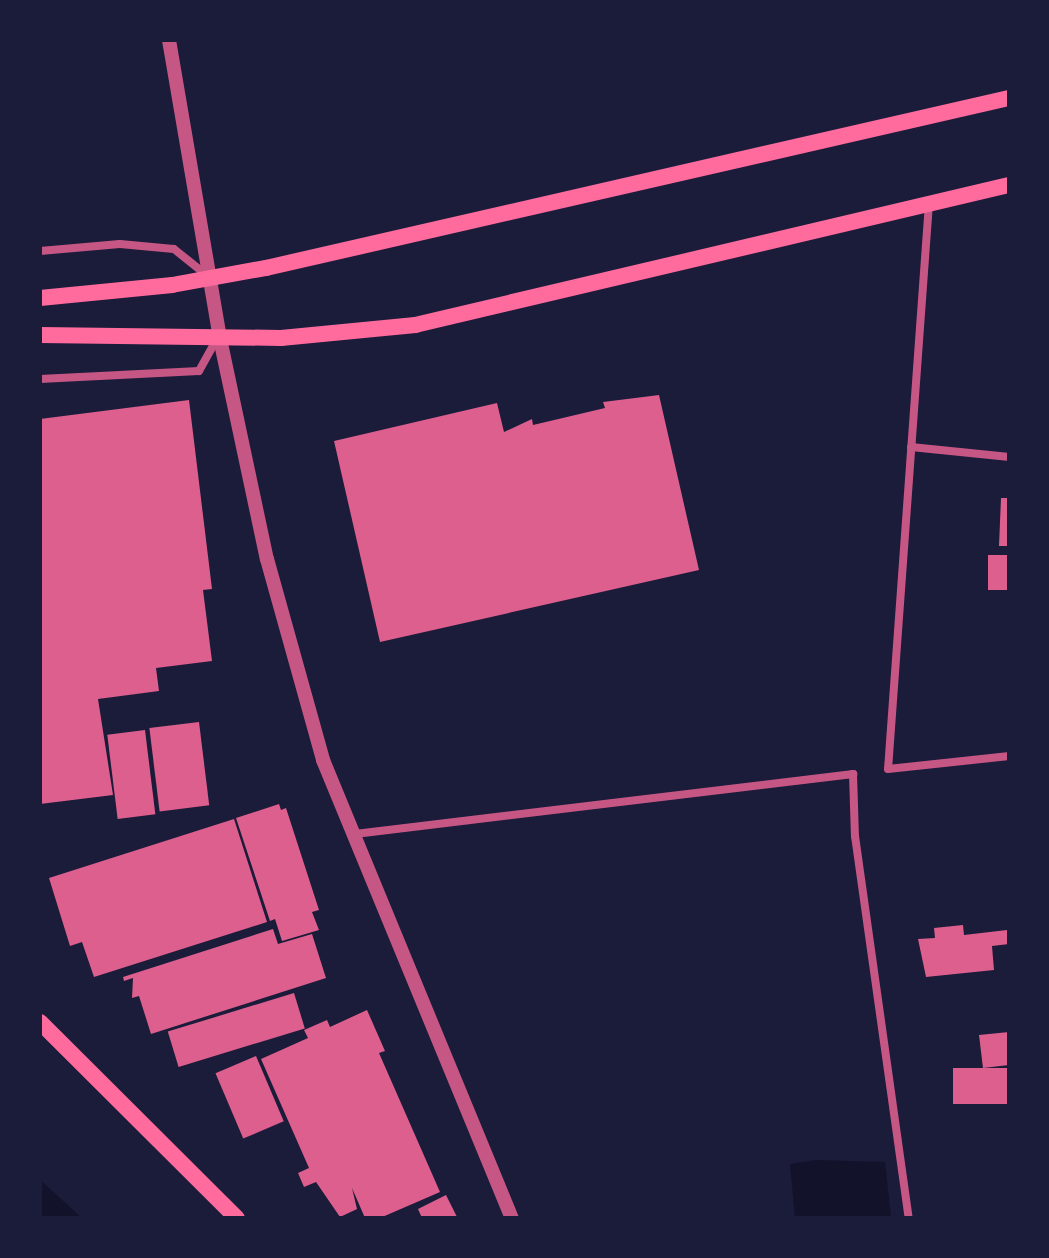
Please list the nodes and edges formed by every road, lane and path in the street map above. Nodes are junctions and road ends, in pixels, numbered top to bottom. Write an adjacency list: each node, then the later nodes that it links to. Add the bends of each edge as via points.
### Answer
1 (169, 40): 6 (street)
2 (1009, 98): 6 (main road)
3 (1009, 185): 4 (main road)
4 (929, 202): 8 (main road, via 415,325 281,338); 11 (street)
5 (40, 251): 6 (street, via 120,244 174,249)
6 (209, 277): 7 (main road); 8 (street)
7 (40, 298)
8 (219, 334): 9 (main road); 10 (street, via 199,371); 14 (street, via 267,559 323,760)
9 (40, 335)
10 (40, 379)
11 (911, 447): 12 (street); 13 (street, via 888,769)
12 (1009, 457)
13 (1009, 756)
14 (355, 834): 17 (street); 18 (street, via 853,774 855,836)
15 (40, 1022): 16 (main road)
16 (231, 1216)
17 (512, 1218)
18 (909, 1218)

